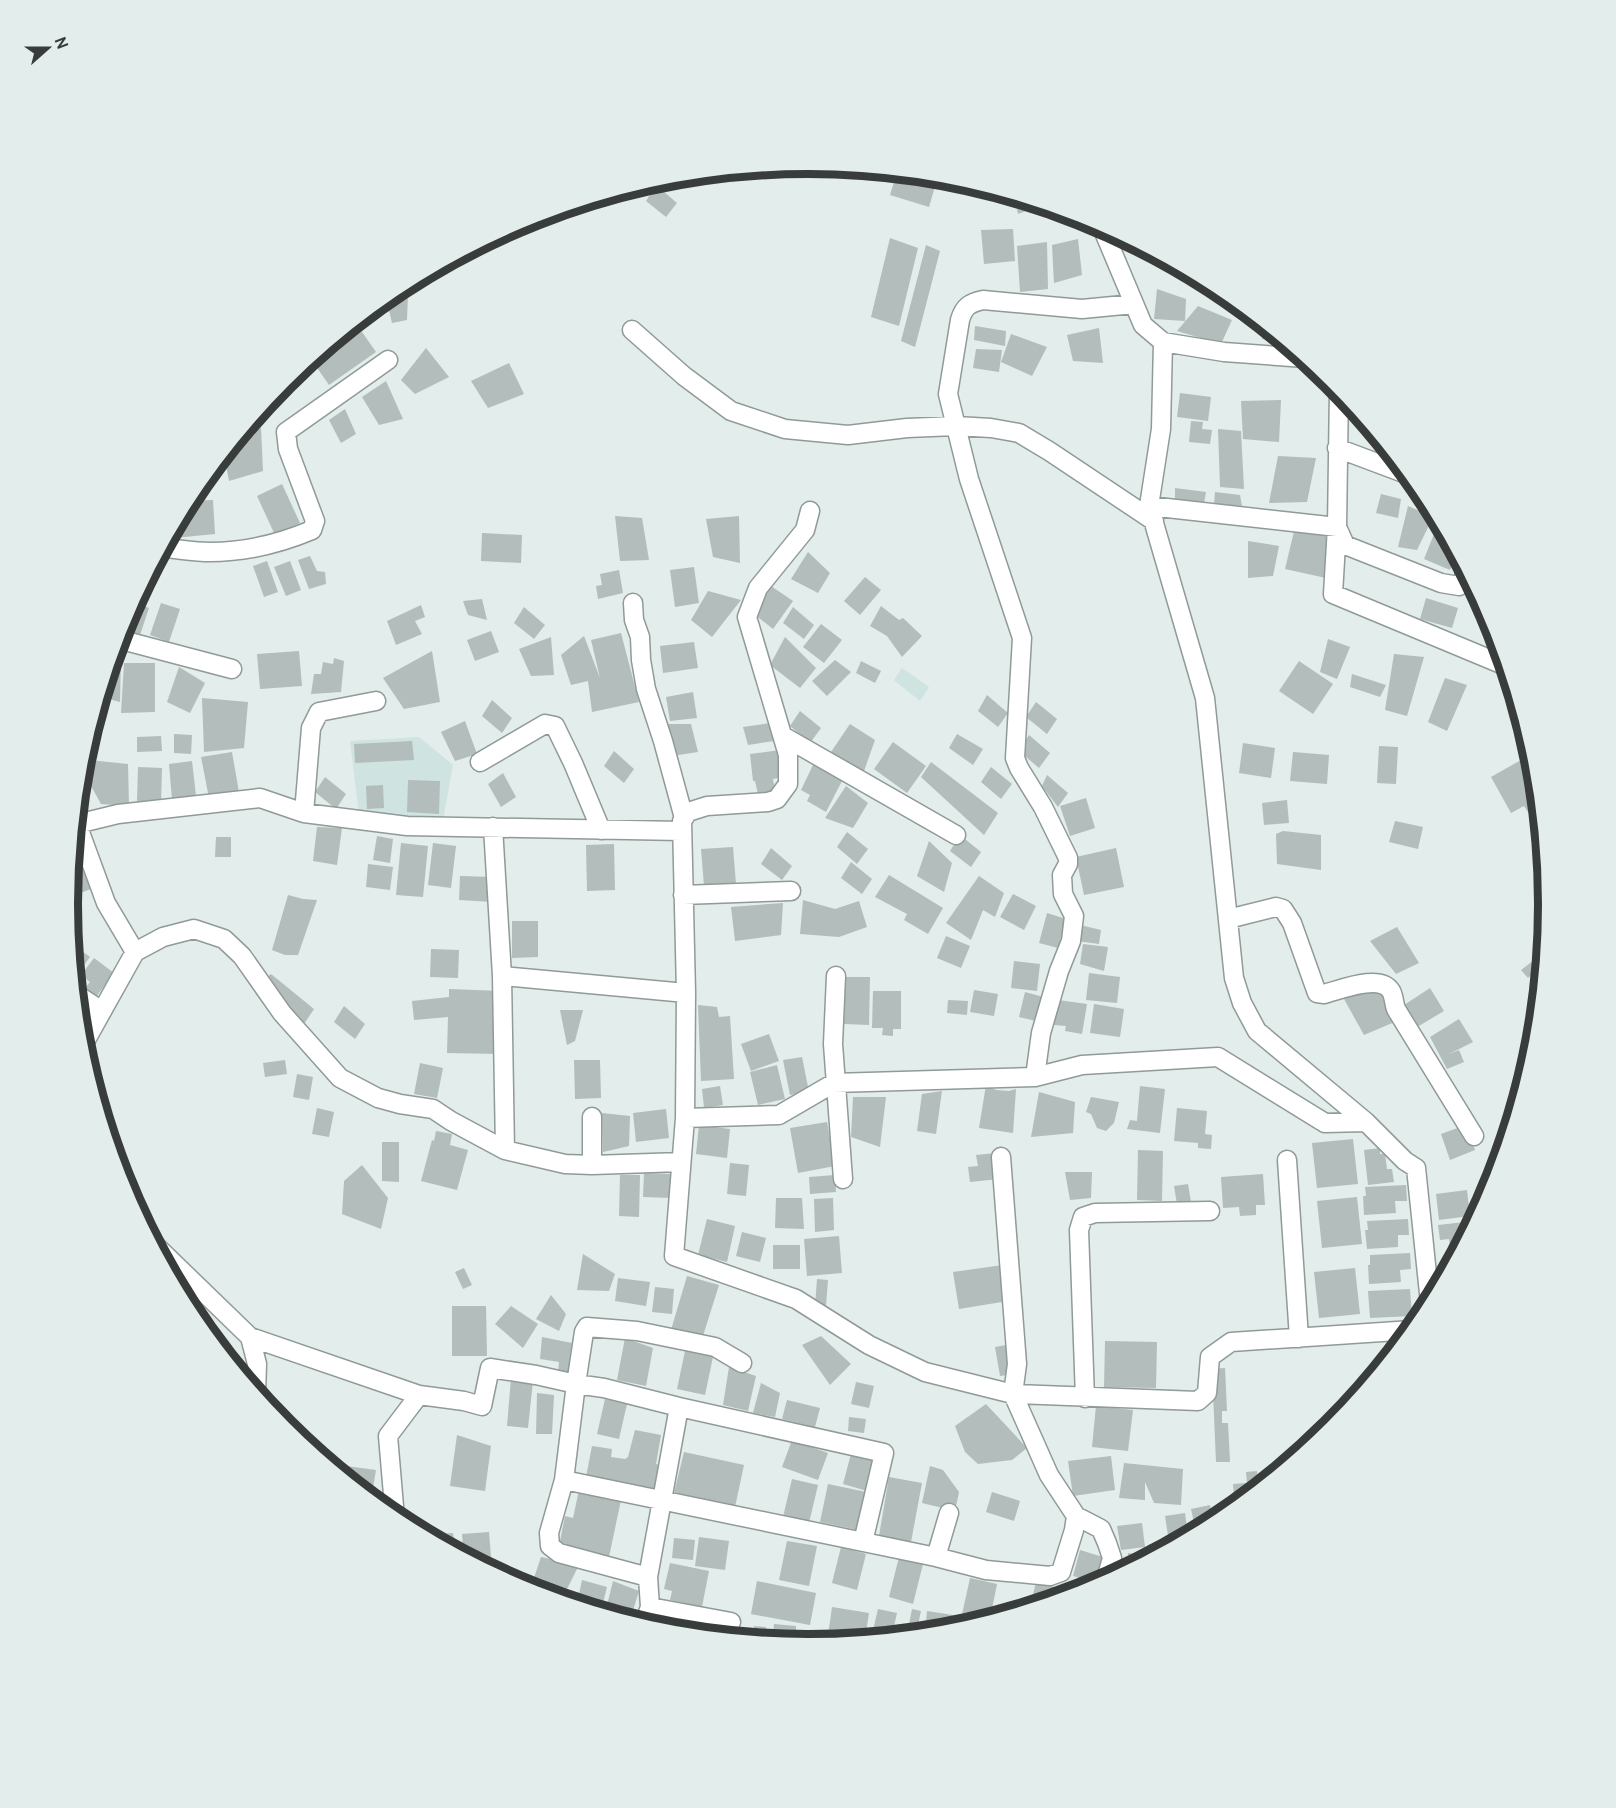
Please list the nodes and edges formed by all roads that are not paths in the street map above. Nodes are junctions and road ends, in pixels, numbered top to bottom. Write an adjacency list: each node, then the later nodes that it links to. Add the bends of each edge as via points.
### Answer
1 (1107, 238): 2 (street)
2 (1134, 304): 4 (street, via 1143,325); 8 (street, via 1082,309 983,300 970,303 962,311 948,394)
3 (632, 330): 8 (street, via 730,411 785,429 848,435)
4 (1162, 342): 5 (street); 12 (street, via 1161,429)
5 (1291, 357)
6 (387, 360): 14 (street, via 286,432 288,449 315,521 312,531 242,550)
7 (1338, 402): 9 (street)
8 (956, 426): 12 (street, via 1018,433); 40 (street, via 969,479 1023,638 1015,758 1068,858 1062,875 1063,894 1074,916 1071,941 1041,1033)
9 (1336, 448): 10 (street); 13 (street)
10 (1393, 468)
11 (810, 511): 21 (street, via 805,530 758,588 747,617)
12 (1151, 513): 13 (street); 32 (street, via 1205,698)
13 (1337, 527): 15 (street, via 1345,544 1441,583 1459,586); 18 (street, via 1333,594)
14 (171, 549)
15 (1463, 581)
16 (633, 603): 25 (street, via 646,689 663,741)
17 (128, 642): 19 (street)
18 (1496, 662)
19 (232, 669)
20 (376, 701): 23 (street, via 319,712 311,728)
21 (783, 736): 25 (street, via 788,755 788,784 777,799 707,806 692,810); 28 (street)
22 (480, 762): 27 (street, via 545,724 555,726)
23 (304, 813): 24 (street, via 260,798 118,814); 26 (street, via 407,826)
24 (83, 822)
25 (682, 824): 27 (street); 31 (street)
26 (493, 827): 27 (street); 34 (street)
27 (601, 830)
28 (956, 835)
29 (81, 838): 33 (street, via 106,903)
30 (790, 891): 31 (street)
31 (683, 895): 36 (street)
32 (1228, 920): 44 (street, via 1234,978 1257,1031); 45 (street, via 1276,907 1283,909 1292,923 1317,993 1373,982 1392,992 1396,1010)
33 (135, 952): 38 (street); 46 (street, via 163,937 194,929 224,939 242,956 289,1022 340,1078 378,1098 433,1109)
34 (502, 976): 36 (street); 46 (street)
35 (836, 976): 41 (street)
36 (686, 993): 43 (street)
37 (84, 999): 38 (street)
38 (102, 1011): 39 (street)
39 (90, 1033)
40 (1035, 1077): 41 (street); 44 (street, via 1082,1065 1218,1057 1325,1123)
41 (834, 1083): 43 (street, via 779,1115); 51 (street)
42 (592, 1117): 50 (street)
43 (685, 1118): 49 (street)
44 (1366, 1122): 54 (street, via 1416,1168)
45 (1474, 1136)
46 (505, 1150): 50 (street, via 565,1164)
47 (1001, 1157): 62 (street, via 1017,1364)
48 (1287, 1160): 57 (street)
49 (681, 1162): 50 (street); 62 (street, via 674,1256 796,1299 869,1345 925,1372)
50 (592, 1165)
51 (843, 1179)
52 (1210, 1212): 63 (street, via 1095,1213 1083,1217 1078,1230)
53 (172, 1261): 56 (street)
54 (1428, 1288)
55 (1396, 1335): 57 (street)
56 (250, 1337): 59 (street, via 257,1364); 61 (street)
57 (1299, 1338): 63 (street, via 1231,1342 1218,1350 1210,1357 1207,1393 1198,1401)
58 (742, 1363): 60 (street, via 715,1347 637,1331 587,1327)
59 (256, 1382)
60 (576, 1384): 61 (street, via 490,1368 482,1406); 64 (street); 65 (street)
61 (419, 1395): 67 (street, via 388,1437)
62 (1013, 1395): 63 (street); 69 (street, via 1049,1475)
63 (1085, 1398)
64 (679, 1407): 66 (street); 70 (street, via 884,1453)
65 (564, 1480): 66 (street); 73 (street, via 549,1533 550,1546 559,1553)
66 (662, 1502): 70 (street); 73 (street)
67 (394, 1505)
68 (949, 1513): 71 (street)
69 (1076, 1516): 71 (street, via 1065,1559 1056,1575 986,1570); 72 (street, via 1101,1529 1112,1558)
70 (863, 1542): 71 (street)
71 (936, 1557)
72 (1109, 1568)
73 (648, 1577): 74 (street)
74 (647, 1616)
75 (650, 1616): 76 (street)
76 (731, 1622)

